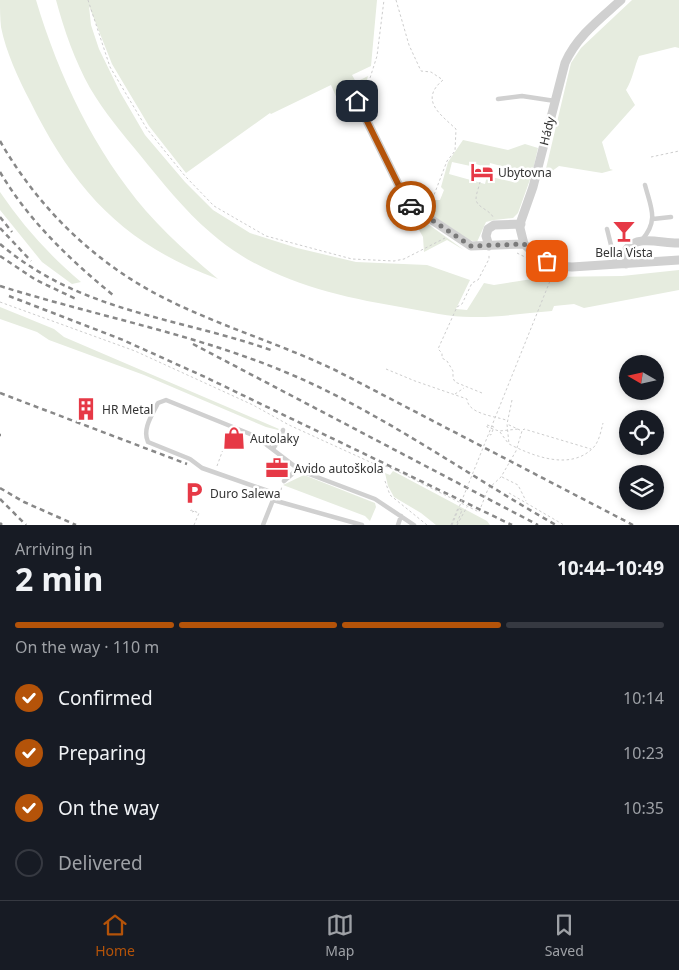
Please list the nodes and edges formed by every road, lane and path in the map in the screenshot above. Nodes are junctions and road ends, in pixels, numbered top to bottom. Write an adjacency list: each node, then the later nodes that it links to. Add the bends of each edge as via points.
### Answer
1 (88, 0): 18 (path, via 110,67 143,121 184,176 214,206 266,236 352,260 404,259)
2 (384, 0): 7 (path, via 377,56)
3 (396, 0): 12 (path, via 409,45 421,71 431,72 444,80 434,87 432,97 436,111 456,129 455,150)
4 (621, 0): 6 (street, Hády, via 574,46 564,63)
5 (498, 99): 6 (lane, via 522,96)
6 (555, 101): 16 (street, Hády)
7 (359, 104): 12 (street, via 408,202)
8 (679, 150): 9 (path)
9 (651, 157)
10 (480, 182): 15 (path, via 477,204 491,212)
11 (645, 185): 14 (lane)
12 (426, 216): 18 (street)
13 (671, 217): 14 (lane)
14 (653, 219): 19 (lane)
15 (494, 220)
16 (521, 224): 21 (street, Hády); 22 (street, via 494,225 488,229 486,241)
17 (607, 229): 27 (lane)
18 (452, 234): 22 (street, via 471,246)
19 (641, 241): 20 (street); 27 (street, via 628,246)
20 (679, 243)
21 (524, 244): 22 (street); 27 (street, via 538,257 556,266)
22 (489, 246)
23 (511, 250): 26 (path)
24 (489, 258): 31 (path, via 478,280 472,283 462,304 456,308 438,349 453,371 453,381)
25 (679, 260): 27 (street)
26 (532, 261)
27 (621, 264)
28 (552, 276): 44 (path, bridge)
29 (0, 302): 57 (path, via 135,350)
30 (386, 369): 33 (path)
31 (466, 388): 32 (path); 33 (path)
32 (482, 393)
33 (455, 395): 35 (path, via 467,398 474,411)
34 (512, 400): 35 (path)
35 (507, 420): 37 (path)
36 (603, 423): 47 (path)
37 (507, 424): 39 (path); 41 (path)
38 (231, 427): 48 (lane, via 255,436); 49 (path); 55 (lane, via 166,400 158,403 145,436 148,442 190,459 202,468 271,492)
39 (519, 429): 41 (path); 43 (path)
40 (283, 430): 48 (lane)
41 (506, 430): 42 (path); 45 (path)
42 (499, 431): 44 (path, bridge, via 494,430 487,427 488,425 494,427 491,435); 45 (path)
43 (522, 431): 46 (path); 47 (path)
44 (489, 434): 66 (path, bridge)
45 (509, 444): 46 (path)
46 (517, 448): 47 (path, via 564,461); 51 (path)
47 (593, 448)
48 (273, 449): 50 (lane)
49 (218, 464)
50 (298, 469): 52 (lane); 59 (lane, via 362,493)
51 (501, 477): 56 (path, via 518,485); 57 (path, via 488,490 480,512)
52 (284, 481)
53 (385, 481): 65 (path, via 390,495)
54 (510, 493): 56 (path)
55 (273, 500): 61 (lane); 62 (lane)
56 (527, 503): 68 (path)
57 (467, 506): 67 (path)
58 (194, 511): 60 (path, via 199,513)
59 (401, 516): 63 (lane); 64 (lane)
60 (194, 525)
61 (263, 525)
62 (362, 525)
63 (398, 525)
64 (414, 525)
65 (427, 525)
66 (452, 525): 67 (path, bridge, via 458,508 462,510)
67 (456, 525)
68 (564, 525)

